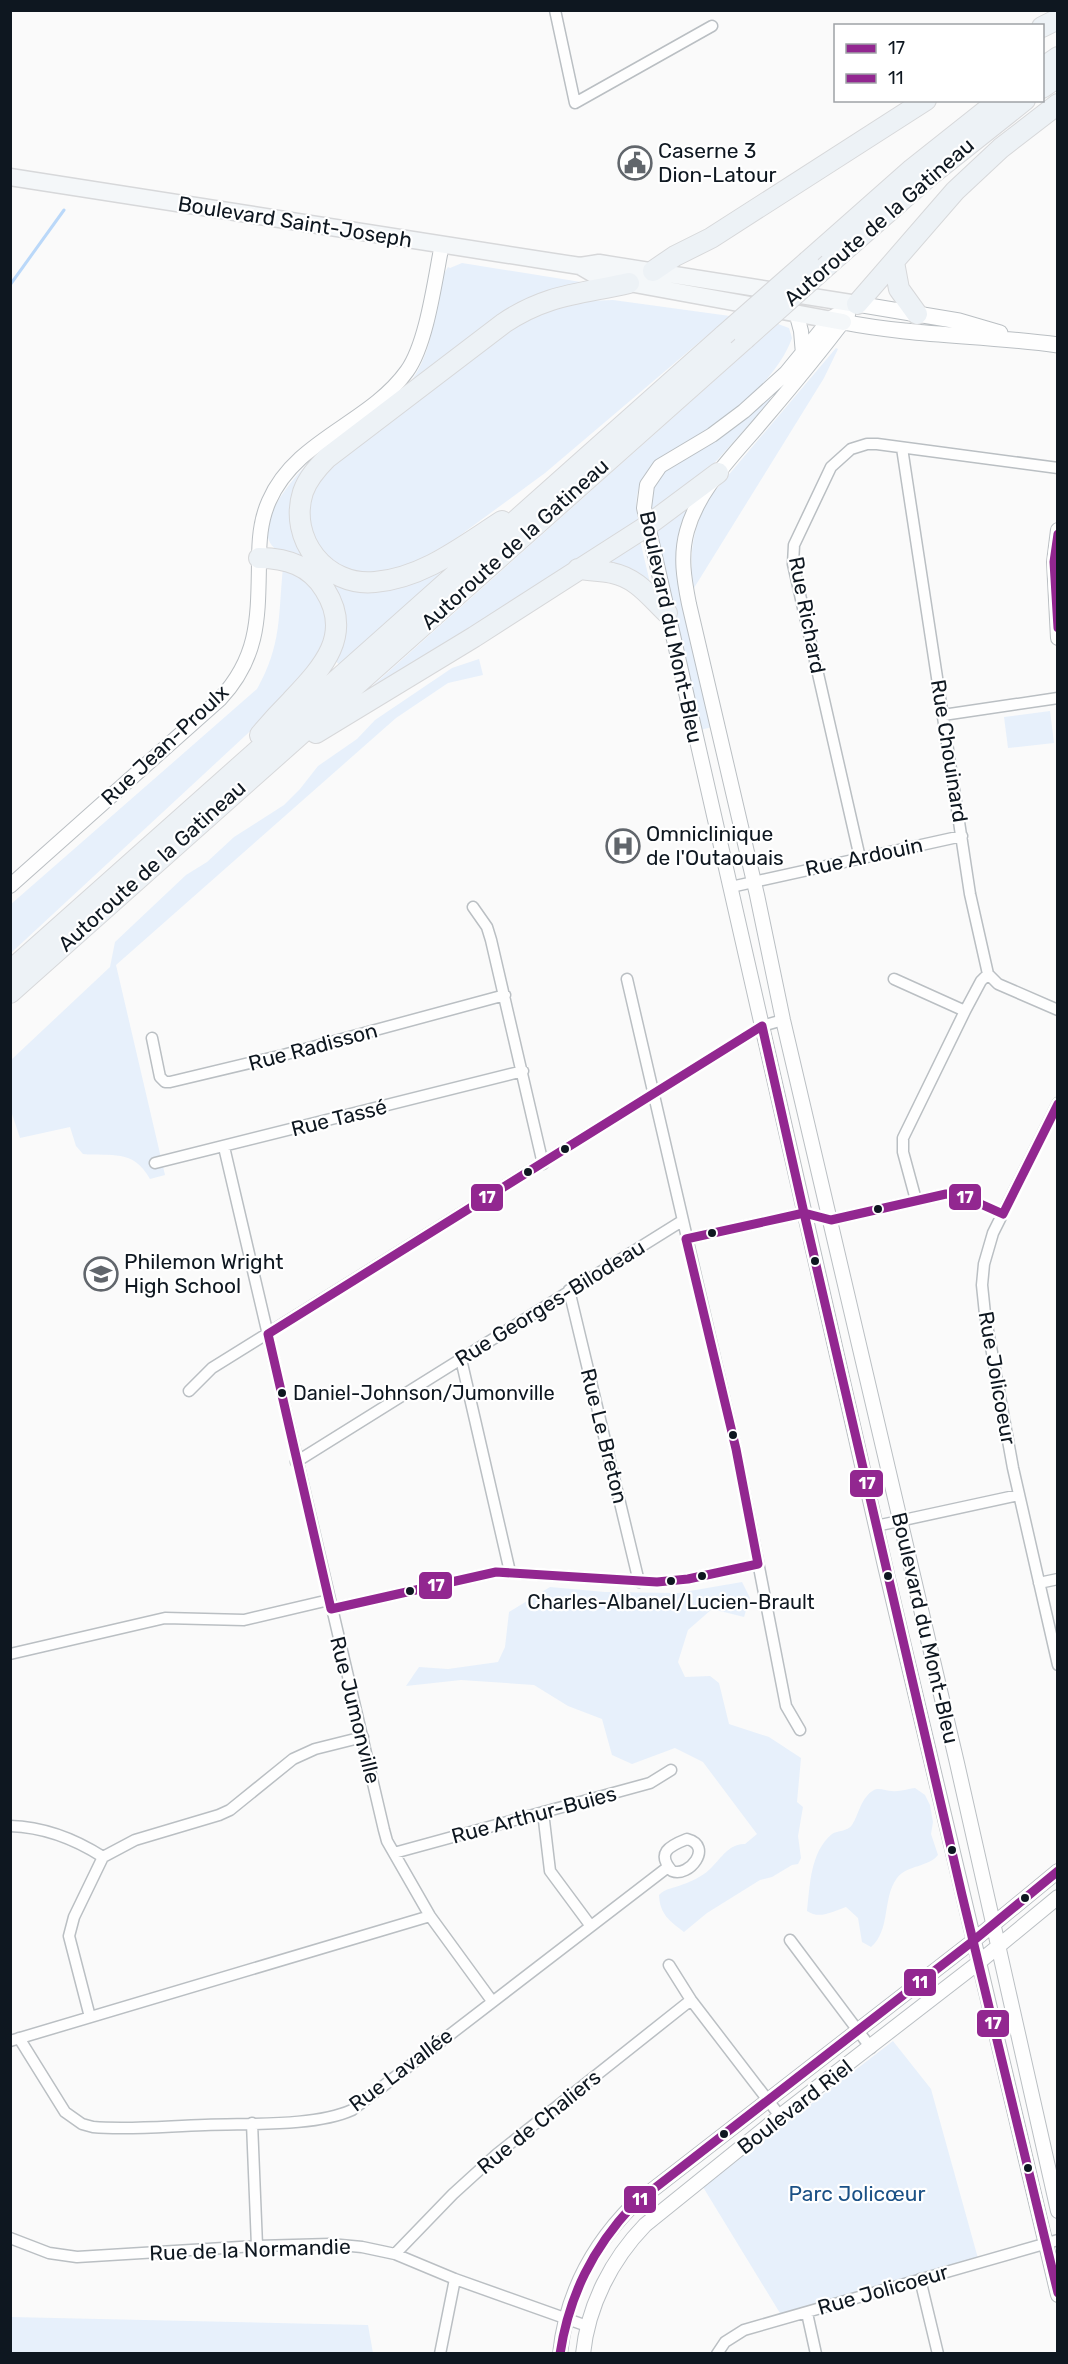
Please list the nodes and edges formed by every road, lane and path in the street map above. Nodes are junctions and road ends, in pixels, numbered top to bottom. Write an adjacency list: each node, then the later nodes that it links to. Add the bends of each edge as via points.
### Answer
1 (555, 10): 3 (street, via 575,103)
2 (1058, 19): 4 (highway)
3 (712, 26)
4 (1044, 26)
5 (1058, 57): 6 (highway)
6 (1044, 67)
7 (1058, 77): 8 (highway)
8 (1044, 87)
9 (923, 102): 17 (highway)
10 (996, 102): 29 (highway, Autoroute de la Gatineau, bridge, via 920,163)
11 (1022, 102): 38 (highway, Autoroute de la Gatineau, bridge, via 927,177)
12 (1058, 104): 15 (highway, via 965,181)
13 (10, 177): 14 (main road, Boulevard Saint-Joseph)
14 (442, 244): 16 (main road, Boulevard Saint-Joseph); 32 (street, Rue Jean-Proulx, via 421,338 409,368 395,386 311,449 283,477 265,511)
15 (894, 262): 19 (highway); 21 (highway, via 899,289)
16 (580, 266): 17 (main road, Boulevard Saint-Joseph, via 599,263); 18 (main road, Boulevard Saint-Joseph, via 597,276)
17 (653, 271): 19 (main road, Boulevard Saint-Joseph)
18 (629, 284): 20 (main road, Boulevard Saint-Joseph); 29 (highway, via 553,298 498,327 322,464 303,493 301,528 314,556 333,573 358,582 383,581 436,562)
19 (857, 304): 21 (main road, Boulevard Saint-Joseph); 22 (street, Boulevard du Mont-Bleu)
20 (796, 312): 22 (main road, Boulevard Saint-Joseph); 25 (street)
21 (918, 314): 23 (main road, Boulevard Saint-Joseph, via 959,321)
22 (837, 320): 23 (main road, Boulevard Saint-Joseph, via 956,337); 25 (street, Boulevard du Mont-Bleu); 28 (street, Boulevard du Mont-Bleu, via 779,401)
23 (1023, 340): 24 (main road, Boulevard Saint-Joseph)
24 (1058, 345)
25 (802, 354): 30 (street, Boulevard du Mont-Bleu, via 739,416 657,470 644,496)
26 (902, 448): 27 (street, Rue Richard); 37 (street, Rue Chouinard); 41 (street, Rue Richard, via 867,444 837,460 793,554)
27 (1058, 468)
28 (717, 472): 30 (highway); 42 (street, Boulevard du Mont-Bleu, via 692,516 683,567)
29 (552, 489): 39 (highway, Autoroute de la Gatineau)
30 (647, 526): 33 (highway); 34 (street, Boulevard du Mont-Bleu)
31 (1058, 530): 35 (street, via 1054,562)
32 (259, 558): 39 (highway, via 294,563 320,582 333,608 333,644 312,678); 43 (street, Rue Jean-Proulx, via 255,637 246,665 230,688)
33 (578, 568): 34 (highway, via 628,579 642,587); 38 (highway, via 464,643)
34 (667, 613): 44 (street, Boulevard du Mont-Bleu)
35 (1058, 638)
36 (1058, 698): 37 (street)
37 (943, 715): 40 (street, Rue Chouinard)
38 (270, 761): 50 (highway, Autoroute de la Gatineau)
39 (189, 812): 46 (highway, Autoroute de la Gatineau)
40 (962, 836): 41 (street, Rue Ardouin); 47 (street, Rue Chouinard)
41 (860, 858): 42 (street, Rue Ardouin)
42 (754, 882): 44 (street, Rue Ardouin); 54 (street, Boulevard du Mont-Bleu)
43 (10, 886)
44 (730, 886): 55 (street, Boulevard du Mont-Bleu)
45 (473, 907): 51 (street, via 487,927)
46 (10, 971)
47 (988, 974): 52 (street, via 998,984); 53 (street)
48 (627, 979): 59 (street)
49 (894, 979): 53 (street)
50 (10, 993)
51 (505, 995): 56 (street, Rue Radisson, via 170,1082 159,1077); 57 (street)
52 (1058, 1010)
53 (965, 1011): 65 (street, via 903,1138)
54 (783, 1020): 55 (street); 58 (street, Boulevard du Mont-Bleu)
55 (762, 1026): 59 (street); 60 (street, Boulevard du Mont-Bleu)
56 (152, 1038)
57 (523, 1071): 62 (street, Rue Tassé); 64 (street)
58 (800, 1090): 60 (street); 68 (street, Boulevard du Mont-Bleu)
59 (653, 1094): 64 (street); 69 (street)
60 (777, 1095): 66 (street, Boulevard du Mont-Bleu)
61 (1058, 1103): 67 (street, Rue Jolicoeur)
62 (224, 1147): 63 (street, Rue Tassé); 72 (street, Rue Jumonville)
63 (154, 1163)
64 (543, 1164): 72 (street)
65 (916, 1200): 67 (street, via 955,1194); 68 (street)
66 (804, 1213): 68 (street); 70 (street); 78 (street, Boulevard du Mont-Bleu)
67 (1003, 1214): 76 (street, Rue Jolicoeur, via 987,1251 982,1285)
68 (831, 1220): 77 (street, Boulevard du Mont-Bleu)
69 (682, 1221): 70 (street); 71 (street, Rue Georges-Bilodeau)
70 (686, 1239): 79 (street, via 734,1440)
71 (569, 1290): 73 (street, Rue Georges-Bilodeau); 82 (street, Rue Le Breton)
72 (268, 1334): 74 (street, via 212,1368); 75 (street, Rue Jumonville)
73 (461, 1359): 75 (street, Rue Georges-Bilodeau); 80 (street)
74 (189, 1391)
75 (296, 1462): 84 (street, Rue Jumonville)
76 (1019, 1495): 77 (street); 83 (street, Rue Jolicoeur)
77 (900, 1521): 78 (street); 98 (street, Boulevard du Mont-Bleu)
78 (876, 1526): 101 (street, Boulevard du Mont-Bleu)
79 (758, 1564): 82 (street, via 688,1579); 87 (street, via 786,1707)
80 (510, 1572): 82 (street); 84 (street)
81 (1058, 1579): 83 (street)
82 (639, 1582)
83 (1039, 1583): 86 (street, Rue Jolicoeur)
84 (330, 1605): 85 (street, via 244,1620 165,1618); 88 (street, Rue Jumonville)
85 (10, 1654)
86 (1058, 1665)
87 (800, 1730)
88 (363, 1737): 92 (street, Rue Jumonville, via 384,1830); 93 (street, via 293,1759 231,1810 135,1840)
89 (671, 1770): 90 (street, Rue Arthur-Buies, via 651,1783)
90 (543, 1812): 92 (street, Rue Arthur-Buies); 99 (street, via 549,1871)
91 (10, 1826): 93 (street, via 64,1836)
92 (394, 1853): 97 (street, Rue Jumonville)
93 (103, 1857): 107 (street, via 69,1936)
94 (668, 1867): 99 (street, Rue Lavallée)
95 (1058, 1871): 98 (street, Boulevard Riel)
96 (1058, 1897): 102 (street, Boulevard Riel)
97 (430, 1916): 106 (street, Rue Jumonville); 107 (street)
98 (993, 1924): 101 (street, Boulevard Riel); 102 (street, Boulevard du Mont-Bleu)
99 (590, 1926): 106 (street, Rue Lavallée)
100 (790, 1940): 108 (street)
101 (973, 1941): 103 (street, Boulevard du Mont-Bleu); 108 (street, Boulevard Riel)
102 (997, 1947): 103 (street, Boulevard Riel); 114 (street, Boulevard du Mont-Bleu)
103 (978, 1963): 110 (street, Boulevard Riel); 116 (street, Boulevard du Mont-Bleu)
104 (669, 1965): 105 (street)
105 (691, 2000): 111 (street); 118 (street, Rue de Chaliers, via 497,2154)
106 (492, 2001): 113 (street, Rue Lavallée, via 352,2110 326,2119)
107 (90, 2017): 109 (street)
108 (857, 2030): 110 (street); 111 (street, Boulevard Riel)
109 (15, 2040): 113 (street, Rue Lavallée, via 64,2112 82,2124 105,2128)
110 (871, 2048): 112 (street, Boulevard Riel)
111 (768, 2100): 112 (street); 123 (street, Boulevard Riel, via 650,2189 616,2222 581,2276)
112 (780, 2116): 124 (street, Boulevard Riel, via 629,2241 608,2275)
113 (252, 2123): 117 (street)
114 (1058, 2211)
115 (10, 2238): 117 (street, Rue de la Normandie, via 49,2253 77,2257)
116 (1051, 2242): 119 (street, Rue Jolicoeur); 121 (street, Boulevard du Mont-Bleu)
117 (257, 2246): 118 (street, Rue de la Normandie, via 330,2244)
118 (395, 2254): 120 (street, Rue de la Normandie)
119 (920, 2278): 122 (street, Rue Jolicoeur); 130 (street)
120 (456, 2279): 123 (street, Rue de la Normandie); 125 (street)
121 (1058, 2295)
122 (807, 2313): 128 (street, Rue Jolicoeur, via 734,2334); 129 (street)
123 (566, 2319): 124 (street, Rue de la Normandie); 126 (street, Boulevard Riel)
124 (587, 2326): 127 (street, Boulevard Riel)
125 (440, 2354)
126 (560, 2354)
127 (583, 2354)
128 (717, 2354)
129 (816, 2354)
130 (939, 2354)

